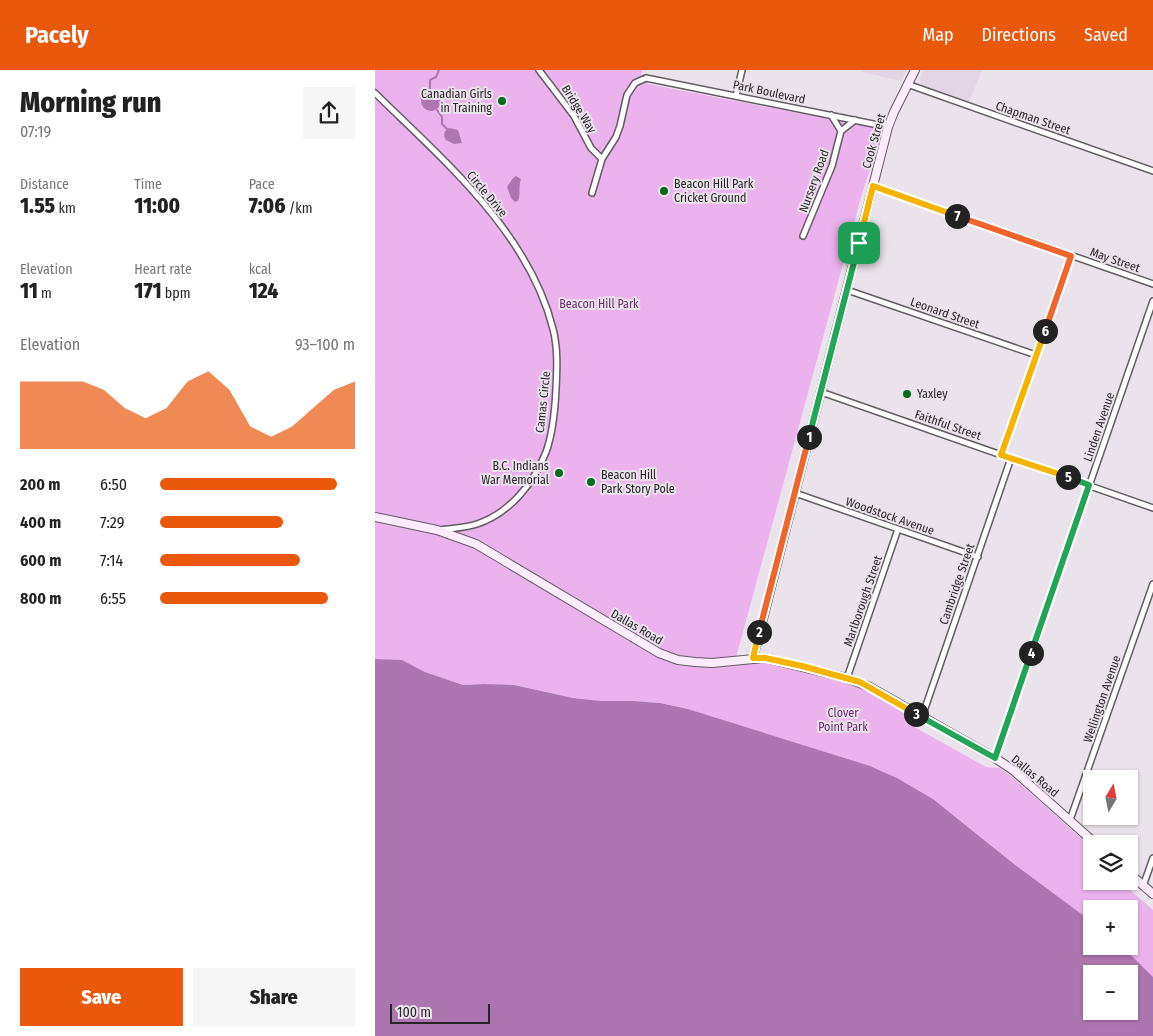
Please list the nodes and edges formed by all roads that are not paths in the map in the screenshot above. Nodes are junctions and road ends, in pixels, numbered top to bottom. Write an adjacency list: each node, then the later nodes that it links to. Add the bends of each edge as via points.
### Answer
1 (539, 70): 13 (street, Bridge Way, via 574,116 591,148)
2 (647, 70): 5 (street)
3 (742, 70): 8 (street)
4 (915, 70): 6 (main road, Cook Street)
5 (646, 78): 8 (street, Park Boulevard); 13 (street, via 635,83 627,95 616,137)
6 (907, 84): 11 (main road, Cook Street); 14 (street, Chapman Street)
7 (375, 93): 22 (street, Circle Drive, via 441,157 499,224 537,287)
8 (736, 96): 9 (street, Park Boulevard)
9 (831, 115): 10 (street, Park Boulevard); 12 (street)
10 (855, 120): 11 (street, Park Boulevard); 12 (street)
11 (888, 126): 15 (main road, Cook Street)
12 (841, 131): 17 (street, Nursery Road, via 832,166)
13 (602, 159): 16 (street)
14 (1153, 171)
15 (873, 186): 18 (street, May Street); 20 (main road, Cook Street)
16 (592, 193)
17 (803, 236)
18 (1071, 256): 19 (street, May Street); 23 (street)
19 (1153, 284)
20 (847, 290): 23 (street, Leonard Street); 24 (main road, Cook Street)
21 (1153, 301): 27 (street, Linden Avenue)
22 (553, 330): 32 (street, Camas Circle, via 557,359 555,406 549,442 536,473 517,498 491,518 469,526)
23 (1036, 355): 25 (street)
24 (821, 392): 25 (street, Faithful Street); 28 (main road, Cook Street)
25 (1001, 455): 26 (street, Faithful Street)
26 (1011, 458): 27 (street, Faithful Street); 33 (street, Cambridge Street)
27 (1089, 485): 29 (street, Faithful Street); 38 (street, Linden Avenue)
28 (795, 493): 31 (street, Woodstock Avenue); 35 (main road, Cook Street)
29 (1153, 508)
30 (375, 518): 32 (main road, Dallas Road)
31 (898, 529): 33 (street, Woodstock Avenue); 36 (street, Marlborough Street)
32 (437, 530): 35 (main road, Dallas Road, via 485,549 659,653 679,660 712,663)
33 (978, 557): 37 (street, Cambridge Street)
34 (1153, 584): 39 (street, Wellington Avenue)
35 (753, 658): 36 (main road, Dallas Road)
36 (847, 678): 37 (main road, Dallas Road, via 870,687)
37 (922, 717): 38 (main road, Dallas Road)
38 (995, 758): 39 (main road, Dallas Road)
39 (1070, 820): 40 (main road, Dallas Road)
40 (1086, 835)
41 (1153, 858): 43 (street)
42 (1138, 881): 43 (main road)
43 (1143, 886): 44 (main road)
44 (1153, 894)

